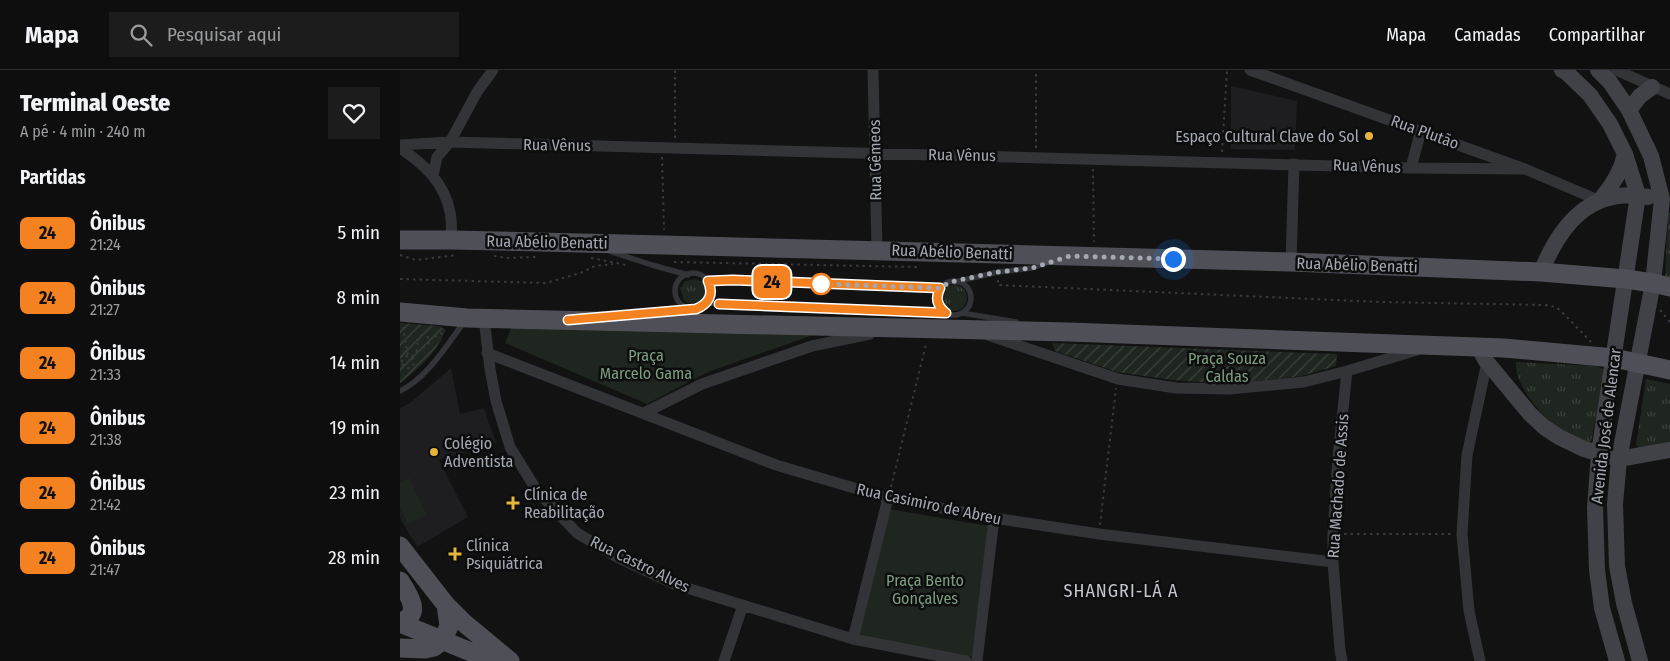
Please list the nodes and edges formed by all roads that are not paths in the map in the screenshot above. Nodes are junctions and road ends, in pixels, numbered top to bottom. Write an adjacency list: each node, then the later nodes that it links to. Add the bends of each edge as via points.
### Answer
1 (493, 70): 11 (street)
2 (873, 70): 13 (street, Rua Gêmeos)
3 (1250, 70): 10 (street, Rua Plutão)
4 (1598, 70): 9 (street)
5 (1616, 70): 7 (street)
6 (1566, 71): 14 (street, via 1590,95)
7 (1652, 87): 8 (street); 9 (street)
8 (1670, 94)
9 (1629, 110): 21 (street, via 1651,156)
10 (1421, 130): 16 (street); 17 (street, Rua Plutão)
11 (450, 142): 12 (street, Rua Vênus); 13 (street, Rua Vênus); 18 (street, via 438,157)
12 (400, 146): 18 (street)
13 (875, 153): 15 (street, Rua Vênus); 25 (street, Rua Gêmeos)
14 (1625, 154): 19 (street); 20 (street, via 1618,176)
15 (1294, 164): 16 (street, Rua Vênus); 27 (street)
16 (1411, 168): 17 (street, Rua Vênus)
17 (1524, 168): 20 (street, Rua Plutão)
18 (433, 176): 23 (street, via 443,188)
19 (1638, 195): 20 (street); 21 (street); 30 (street, Avenida José de Alencar)
20 (1600, 200): 28 (street, via 1579,212 1558,236)
21 (1666, 201): 33 (street, Avenida José de Alencar)
22 (400, 240): 23 (main road, Rua Abélio Benatti)
23 (455, 248): 24 (main road, Rua Abélio Benatti)
24 (585, 250): 25 (main road, Rua Abélio Benatti, via 664,244); 29 (lane)
25 (877, 250): 26 (main road, Rua Abélio Benatti)
26 (1070, 256): 27 (main road, Rua Abélio Benatti); 32 (lane, via 1032,268)
27 (1291, 262): 28 (main road, Rua Abélio Benatti)
28 (1541, 272): 30 (main road, Rua Abélio Benatti)
29 (688, 274): 31 (lane, via 698,274); 36 (lane, via 678,282 675,293 680,303)
30 (1626, 279): 33 (main road, Rua Abélio Benatti); 49 (street, Avenida José de Alencar)
31 (708, 281): 34 (lane); 35 (lane, via 711,292)
32 (955, 282): 34 (lane); 39 (lane, via 965,286 970,295 969,305)
33 (1662, 285): 51 (street, Avenida José de Alencar)
34 (940, 288): 38 (lane, via 937,299)
35 (706, 303): 36 (lane); 38 (lane)
36 (690, 309): 40 (lane)
37 (402, 312): 42 (main road)
38 (946, 313): 39 (lane)
39 (962, 313): 46 (lane)
40 (634, 314)
41 (624, 315): 43 (lane)
42 (476, 318): 43 (main road); 48 (street, Rua Castro Alves); 54 (lane, via 426,371)
43 (568, 320): 44 (main road)
44 (895, 329): 45 (main road); 55 (street, via 812,346 702,384)
45 (974, 330): 46 (main road); 53 (street, via 1118,378 1176,388 1229,389 1304,382)
46 (1069, 332): 47 (main road)
47 (1430, 345): 50 (main road); 53 (street)
48 (487, 353): 55 (street, Rua Casimiro de Abreu); 67 (street, Rua Castro Alves, via 496,401 510,447 537,491 577,533 674,584)
49 (1615, 353): 50 (main road, via 1504,348); 51 (main road); 57 (street, Avenida José de Alencar)
50 (1483, 355): 57 (street, via 1544,427 1558,437); 79 (street, via 1467,455 1462,534 1469,611)
51 (1637, 363): 52 (main road); 58 (street, Avenida José de Alencar)
52 (1670, 370)
53 (1347, 371): 62 (street, Rua Machado de Assis, via 1338,457)
54 (400, 391)
55 (644, 414): 59 (street, Rua Casimiro de Abreu, via 776,465)
56 (1670, 450): 58 (street)
57 (1599, 453): 58 (street); 64 (street, Avenida José de Alencar, via 1595,508)
58 (1619, 459): 63 (street, Avenida José de Alencar)
59 (888, 498): 60 (street, Rua Casimiro de Abreu); 69 (street)
60 (994, 518): 62 (street, Rua Casimiro de Abreu); 77 (street)
61 (400, 546): 66 (main road)
62 (1333, 562): 78 (street, Rua Machado de Assis)
63 (1617, 566): 64 (street); 81 (street, Avenida José de Alencar)
64 (1597, 570): 80 (street, Avenida José de Alencar, via 1602,608)
65 (400, 581): 68 (main road, via 410,596 413,611 411,616)
66 (446, 605): 70 (main road, via 450,626); 74 (main road)
67 (743, 605): 69 (street, Rua Castro Alves); 75 (street)
68 (400, 622): 70 (main road)
69 (853, 639): 76 (street, Rua Castro Alves)
70 (443, 640): 71 (main road, via 425,649); 73 (main road)
71 (400, 648): 72 (main road)
72 (430, 661)
73 (493, 661)
74 (510, 661)
75 (724, 661)
76 (966, 661)
77 (977, 661)
78 (1342, 661)
79 (1480, 661)
80 (1617, 661)
81 (1640, 661)

